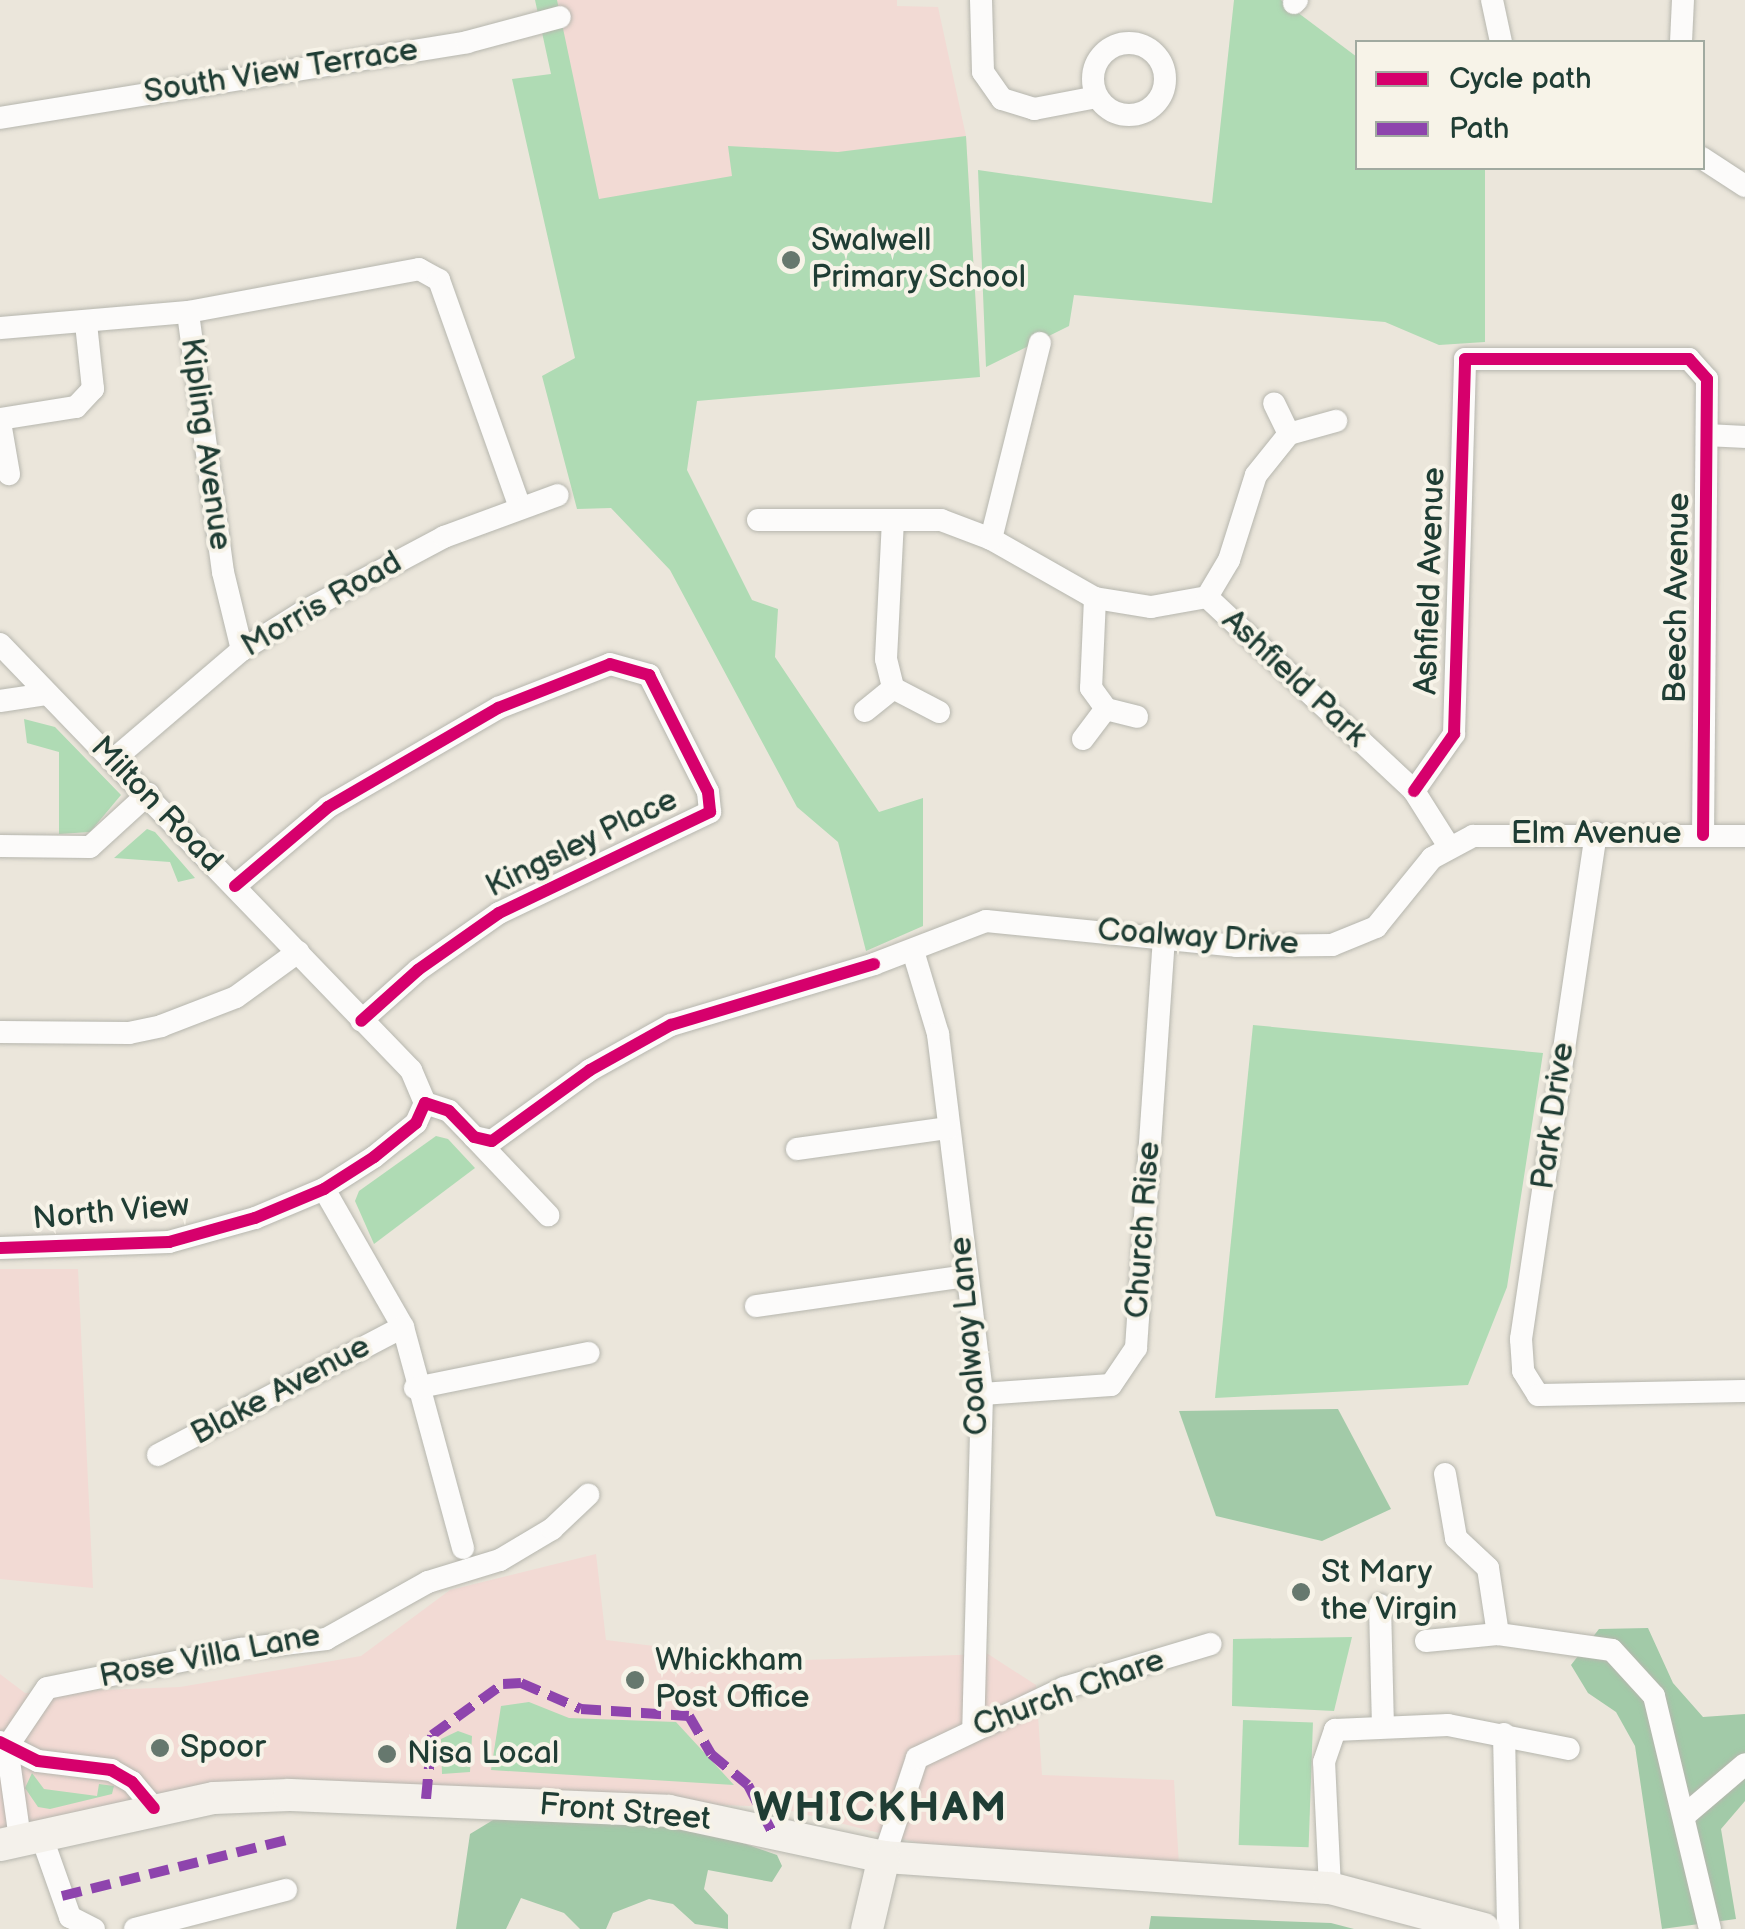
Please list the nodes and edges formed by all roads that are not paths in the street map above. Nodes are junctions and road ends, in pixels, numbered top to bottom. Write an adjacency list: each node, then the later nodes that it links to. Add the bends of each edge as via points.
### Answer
1 (981, 0): 7 (street, via 982,72 1002,99 1034,109)
2 (1492, 0): 5 (street)
3 (1683, 0): 6 (street)
4 (560, 18): 8 (street, South View Terrace, via 467,42)
5 (1501, 40)
6 (1681, 40)
7 (1097, 97)
8 (0, 118)
9 (1705, 160): 10 (street)
10 (1745, 186)
11 (188, 312): 12 (street); 24 (street, Kipling Avenue, via 419,269 439,280); 31 (street, Kipling Avenue, via 223,572)
12 (86, 324): 13 (street, via 55,320); 17 (street, via 94,389 76,407)
13 (0, 328)
14 (1040, 344): 27 (street)
15 (1465, 359): 20 (street, Beech Avenue, via 1688,359 1707,379); 41 (street, Ashfield Avenue, via 1454,734)
16 (1274, 403): 19 (street)
17 (0, 420): 22 (street)
18 (1336, 422): 19 (street)
19 (1289, 434): 29 (street, via 1256,475 1229,560)
20 (1707, 436): 21 (street); 44 (street, Beech Avenue)
21 (1745, 437)
22 (9, 474)
23 (558, 495): 24 (street, Morris Road)
24 (519, 505): 31 (street, Morris Road, via 374,571)
25 (758, 520): 26 (street, Ashfield Park)
26 (892, 520): 27 (street, Ashfield Park, via 941,520); 32 (street, via 886,659)
27 (991, 538): 28 (street, Ashfield Park)
28 (1095, 598): 29 (street, Ashfield Park, via 1150,607); 35 (street, via 1091,688)
29 (1207, 598): 41 (street, Ashfield Park)
30 (0, 644): 33 (street, Milton Road)
31 (242, 650): 40 (street, Morris Road)
32 (892, 688): 36 (street); 37 (street)
33 (47, 694): 34 (street); 40 (street, Milton Road)
34 (0, 701)
35 (1106, 709): 38 (street); 39 (street)
36 (865, 710)
37 (938, 712)
38 (1137, 717)
39 (1083, 740)
40 (113, 760): 42 (street, Milton Road)
41 (1414, 791): 46 (street, Ashfield Park)
42 (148, 794): 47 (street, via 90,847); 48 (street, Milton Road)
43 (1596, 833): 44 (street, Elm Avenue); 46 (street, Elm Avenue, via 1472,836); 66 (street, Park Drive, via 1520,1339 1523,1371 1538,1395)
44 (1703, 834): 45 (street, Elm Avenue)
45 (1745, 836)
46 (1448, 845): 49 (street, Coalway Drive, via 1376,927 1332,945 1292,949)
47 (0, 846)
48 (235, 886): 51 (street, Milton Road); 52 (street, Kingsley Place, via 340,799 498,708 610,664 648,676 708,792 710,812 498,913)
49 (1164, 937): 50 (street, Coalway Drive, via 986,920); 67 (street, Church Rise, via 1132,1358 1112,1385)
50 (912, 951): 55 (street, Coalway Lane, via 938,1034); 56 (street, Coalway Drive, via 671,1025 590,1070 497,1139)
51 (298, 952): 52 (street, Milton Road); 53 (street, via 236,997 160,1026 129,1033)
52 (361, 1021): 54 (street, Milton Road, via 415,1075)
53 (0, 1032)
54 (425, 1103): 56 (street, via 449,1112); 58 (street, North View, via 399,1138)
55 (949, 1128): 57 (street); 61 (street, Coalway Lane)
56 (474, 1137): 59 (street)
57 (797, 1150)
58 (324, 1189): 60 (street, North View, via 255,1218 169,1242); 63 (street)
59 (548, 1215)
60 (0, 1248)
61 (967, 1276): 62 (street); 67 (street, Coalway Lane)
62 (756, 1306)
63 (403, 1327): 65 (street); 68 (street, Blake Avenue)
64 (588, 1353): 65 (street)
65 (414, 1388): 71 (street)
66 (1745, 1390)
67 (982, 1394): 77 (street, Coalway Lane)
68 (158, 1455)
69 (1445, 1474): 73 (street, via 1456,1538 1488,1568)
70 (588, 1495): 79 (street, Rose Villa Lane, via 552,1529 500,1560 428,1582 326,1639 241,1648 47,1688)
71 (463, 1548)
72 (1380, 1605): 76 (street)
73 (1498, 1634): 74 (street); 83 (street, via 1612,1650 1654,1696)
74 (1426, 1640)
75 (1211, 1644): 77 (street, Church Chare, via 1064,1688)
76 (1383, 1725): 78 (street); 86 (street, via 1343,1727 1329,1740)
77 (972, 1726): 85 (street, Church Chare, via 916,1758)
78 (1504, 1734): 80 (street); 93 (street)
79 (3, 1744): 82 (street, via 38,1761 112,1770); 84 (street)
80 (1569, 1749)
81 (1745, 1764): 83 (street)
82 (154, 1808): 84 (main road, Front Street); 85 (main road, Front Street, via 290,1795 670,1811)
83 (1684, 1816): 94 (street)
84 (20, 1839): 88 (street)
85 (884, 1857): 86 (main road, Front Street); 91 (main road)
86 (1330, 1888): 92 (main road, Front Street)
87 (286, 1890): 90 (street)
88 (63, 1923): 89 (street)
89 (94, 1929)
90 (135, 1929)
91 (867, 1929)
92 (1484, 1929)
93 (1508, 1929)
94 (1710, 1929)

